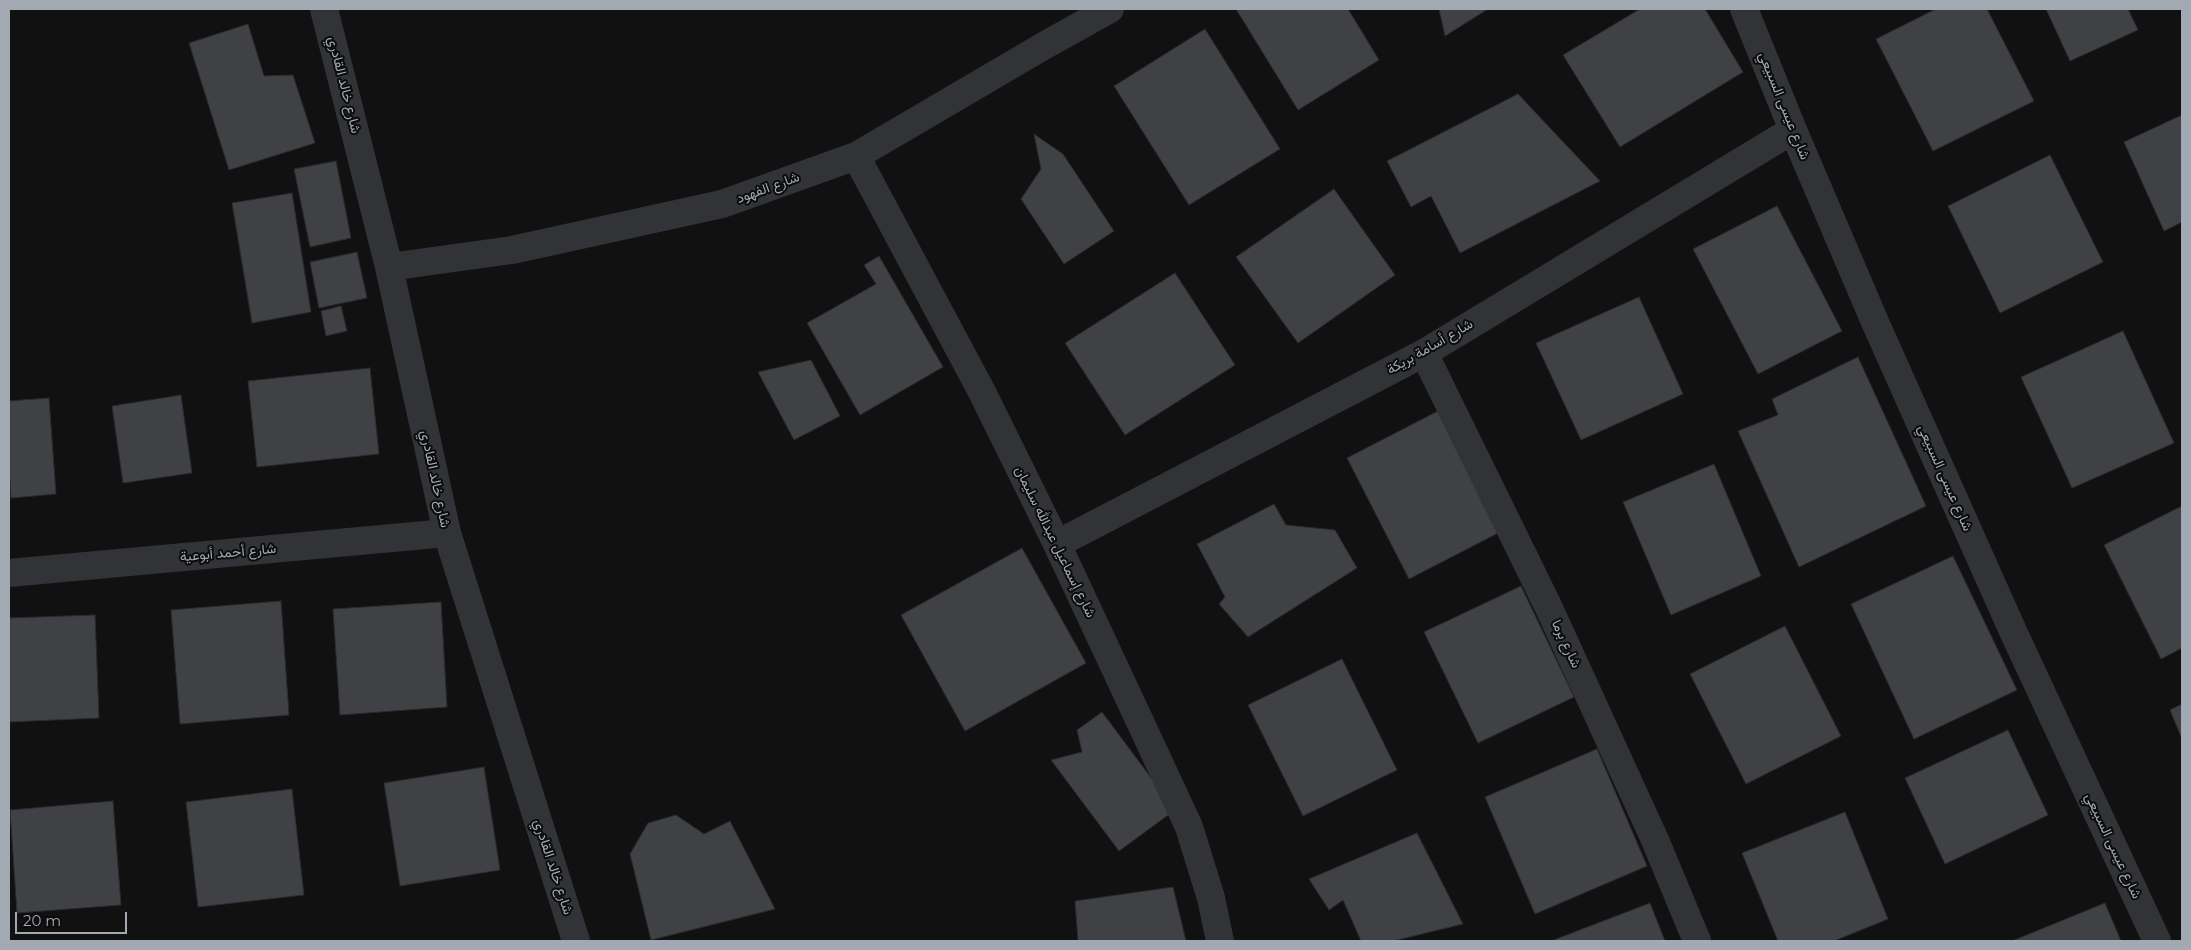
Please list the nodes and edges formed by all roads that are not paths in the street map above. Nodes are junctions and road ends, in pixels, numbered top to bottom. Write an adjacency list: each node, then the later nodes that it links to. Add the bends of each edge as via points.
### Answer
1 (324, 9): 6 (street, شارع خالد القادري)
2 (1110, 9): 5 (street, شارع الفهود)
3 (1744, 9): 4 (street, شارع عيسى السبيعي)
4 (1793, 130): 7 (street, شارع أسامة بريكة); 14 (street, شارع عيسى السبيعي, via 2012,629)
5 (856, 156): 6 (street, شارع الفهود, via 722,204 512,250); 9 (street, شارع إسماعيل عبدالله سليمان, via 982,392)
6 (389, 267): 8 (street, شارع خالد القادري)
7 (1424, 352): 9 (street, شارع أسامة بريكة); 13 (street, شارع برما, via 1550,608)
8 (446, 533): 10 (street, شارع أحمد أبوعية); 11 (street, شارع خالد القادري)
9 (1057, 544): 12 (street, شارع إسماعيل عبدالله سليمان, via 1189,827 1211,898)
10 (9, 573)
11 (576, 941)
12 (1220, 941)
13 (1697, 941)
14 (2157, 941)

